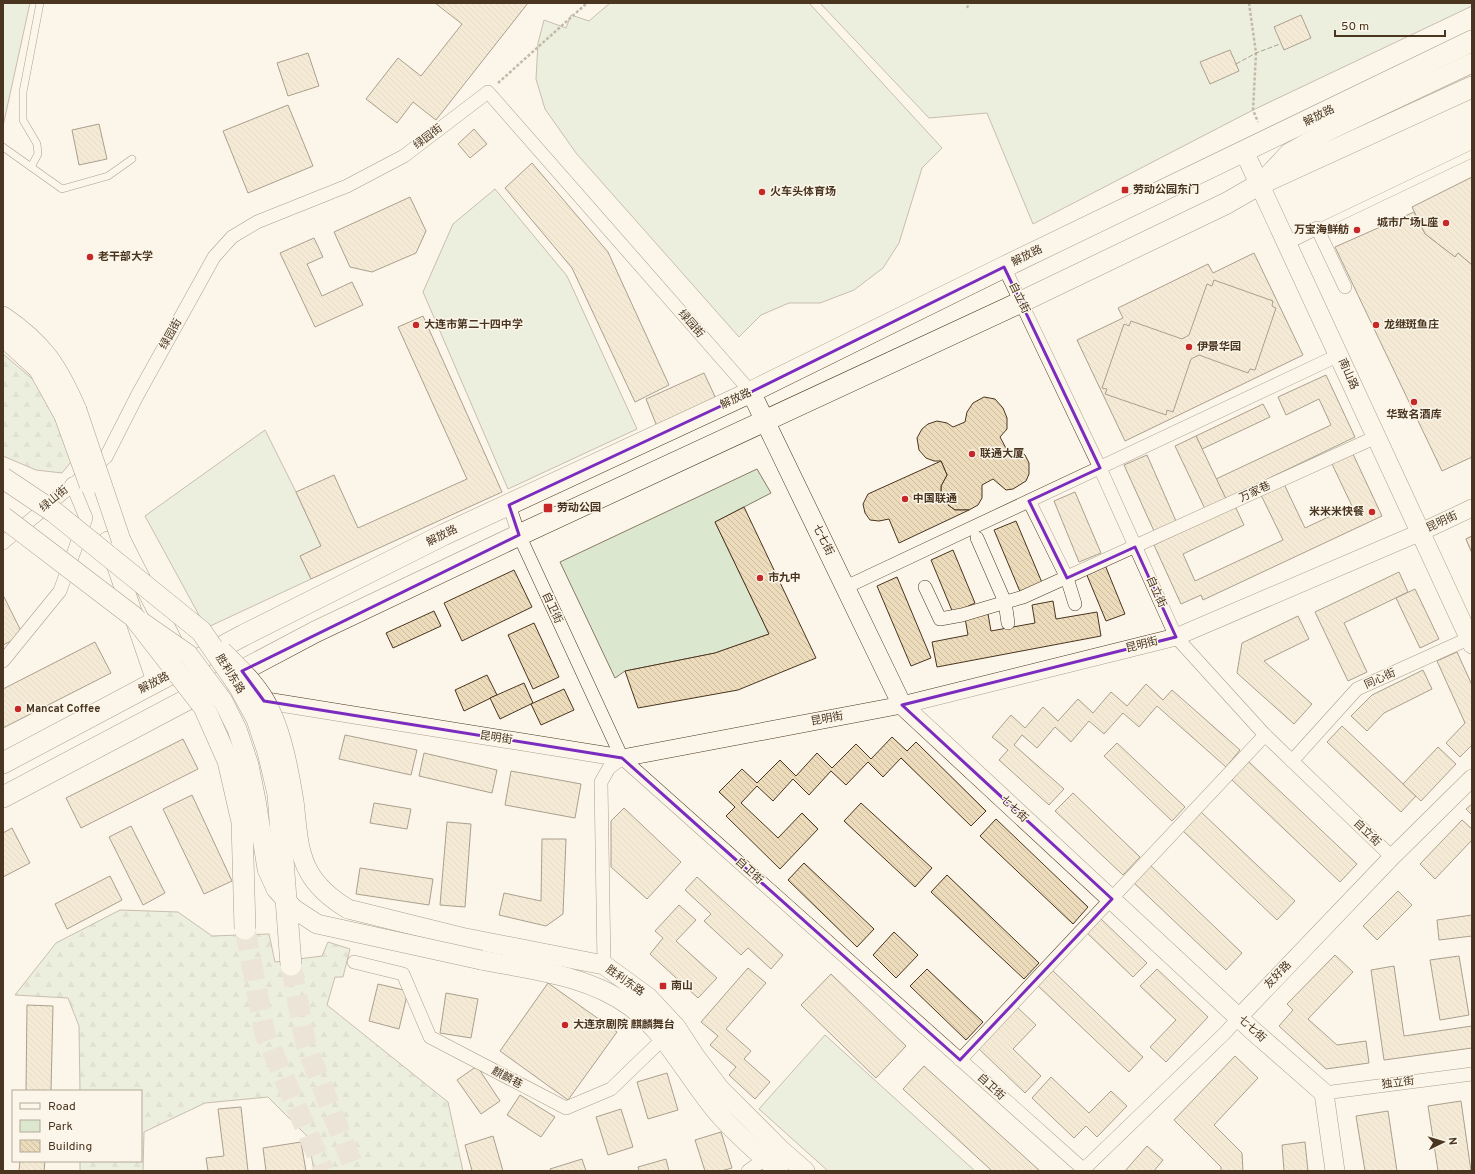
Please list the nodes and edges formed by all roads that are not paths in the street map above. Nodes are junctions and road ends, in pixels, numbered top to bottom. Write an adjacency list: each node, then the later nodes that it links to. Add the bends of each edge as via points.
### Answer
1 (40, 3): 9 (lane, via 23,92 23,120 37,144 38,154)
2 (1472, 41): 6 (main road, 解放路)
3 (1472, 63): 10 (main road, via 1328,131 1289,153)
4 (1472, 87): 10 (main road)
5 (3, 147): 9 (lane)
6 (1244, 152): 10 (main road, 南山路); 13 (main road, 解放路)
7 (1472, 154): 11 (lane)
8 (132, 159): 9 (lane, via 108,176 62,189)
9 (31, 167)
10 (1260, 184): 12 (main road, 南山路); 15 (main road, via 1227,203)
11 (1317, 228): 12 (street); 14 (street)
12 (1286, 243): 18 (main road, 南山路)
13 (1004, 267): 15 (street, 自立街); 19 (main road, 解放路)
14 (1345, 287)
15 (1021, 302): 21 (main road); 24 (street, 自立街)
16 (3, 316): 20 (main road, via 24,330 51,358 64,380)
17 (3, 337): 20 (main road, via 38,369)
18 (1339, 355): 22 (main road, 南山路); 24 (street)
19 (751, 392): 21 (main road, 七七街); 23 (street, 绿园街, via 488,92 404,156 347,186 257,222 232,237 214,257); 28 (main road, 解放路)
20 (71, 413): 34 (main road, bridge)
21 (766, 422): 32 (main road); 38 (main road, 七七街)
22 (1376, 437): 31 (main road, 南山路); 36 (street, 万家巷)
23 (106, 457): 26 (street, 绿山街)
24 (1100, 468): 27 (street); 36 (street, 自立街)
25 (3, 478): 44 (main road, 胜利东路, bridge, via 54,512)
26 (72, 484): 35 (street, 绿山街); 47 (street, via 86,518 60,591)
27 (1029, 501): 37 (street); 38 (street)
28 (509, 505): 32 (street, 自卫街); 48 (main road, 解放路, via 443,535)
29 (1472, 508): 31 (street, 昆明街)
30 (3, 517): 42 (main road, bridge)
31 (1421, 532): 45 (street, 昆明街); 46 (main road, 南山路)
32 (519, 535): 50 (main road, via 315,632); 53 (street, 自卫街)
33 (977, 538): 40 (street)
34 (115, 540): 48 (main road); 49 (main road)
35 (3, 543)
36 (1135, 547): 37 (street, 万家巷); 45 (street, 自立街)
37 (1067, 578): 40 (street, 万家巷, via 1023,598); 41 (street)
38 (846, 587): 51 (main road, 七七街)
39 (925, 587): 40 (street, 万家巷, via 940,619)
40 (1005, 602): 43 (street)
41 (1075, 604)
42 (134, 617): 60 (main road, bridge, via 204,707 228,762 242,822); 65 (main road, bridge, via 188,654 223,701 237,729 249,765 267,869 276,889 294,909 317,924 560,975 585,983 610,994 650,1024)
43 (1008, 623)
44 (201, 631): 62 (main road, 胜利东路, bridge, via 257,719 268,752 278,794); 63 (main road, 胜利东路, bridge, via 252,681 270,710 282,746 299,844 309,872 334,901 348,909 461,937)
45 (1176, 636): 51 (street, 昆明街); 52 (street, 自立街)
46 (1471, 641): 54 (street, 同心街, via 1357,689)
47 (3, 661)
48 (186, 667): 49 (main road, 解放路)
49 (156, 681): 50 (street, 昆明街); 55 (main road, 解放路)
50 (204, 691): 53 (street, 昆明街); 57 (main road)
51 (902, 705): 53 (street, 昆明街); 59 (main road, 七七街)
52 (1265, 735): 54 (street, 自立街); 59 (street)
53 (622, 758): 63 (street, via 608,768 601,782); 66 (street, 自卫街)
54 (1292, 761): 58 (street, 自立街)
55 (3, 763)
56 (1472, 778): 58 (street, 友好路)
57 (3, 797)
58 (1392, 857): 64 (street, 友好路)
59 (1112, 899): 64 (main road, 七七街); 66 (street)
60 (245, 929)
61 (354, 962): 65 (street, 麒麟巷, via 403,974 430,1038 566,1108 611,1090)
62 (291, 965)
63 (604, 965): 65 (main road, 胜利东路, via 648,997)
64 (1239, 1017): 68 (main road, 七七街); 71 (street, 友好路)
65 (670, 1033): 69 (main road, 胜利东路, via 695,1056 720,1088); 70 (main road, via 718,1113)
66 (960, 1060): 71 (street, 自卫街)
67 (1472, 1074): 68 (street, 独立街)
68 (1324, 1093): 75 (main road)
69 (781, 1150): 70 (street); 74 (main road, 胜利东路)
70 (764, 1158): 72 (street); 73 (main road)
71 (1083, 1170)
72 (748, 1171)
73 (779, 1171)
74 (804, 1171)
75 (1335, 1171)

